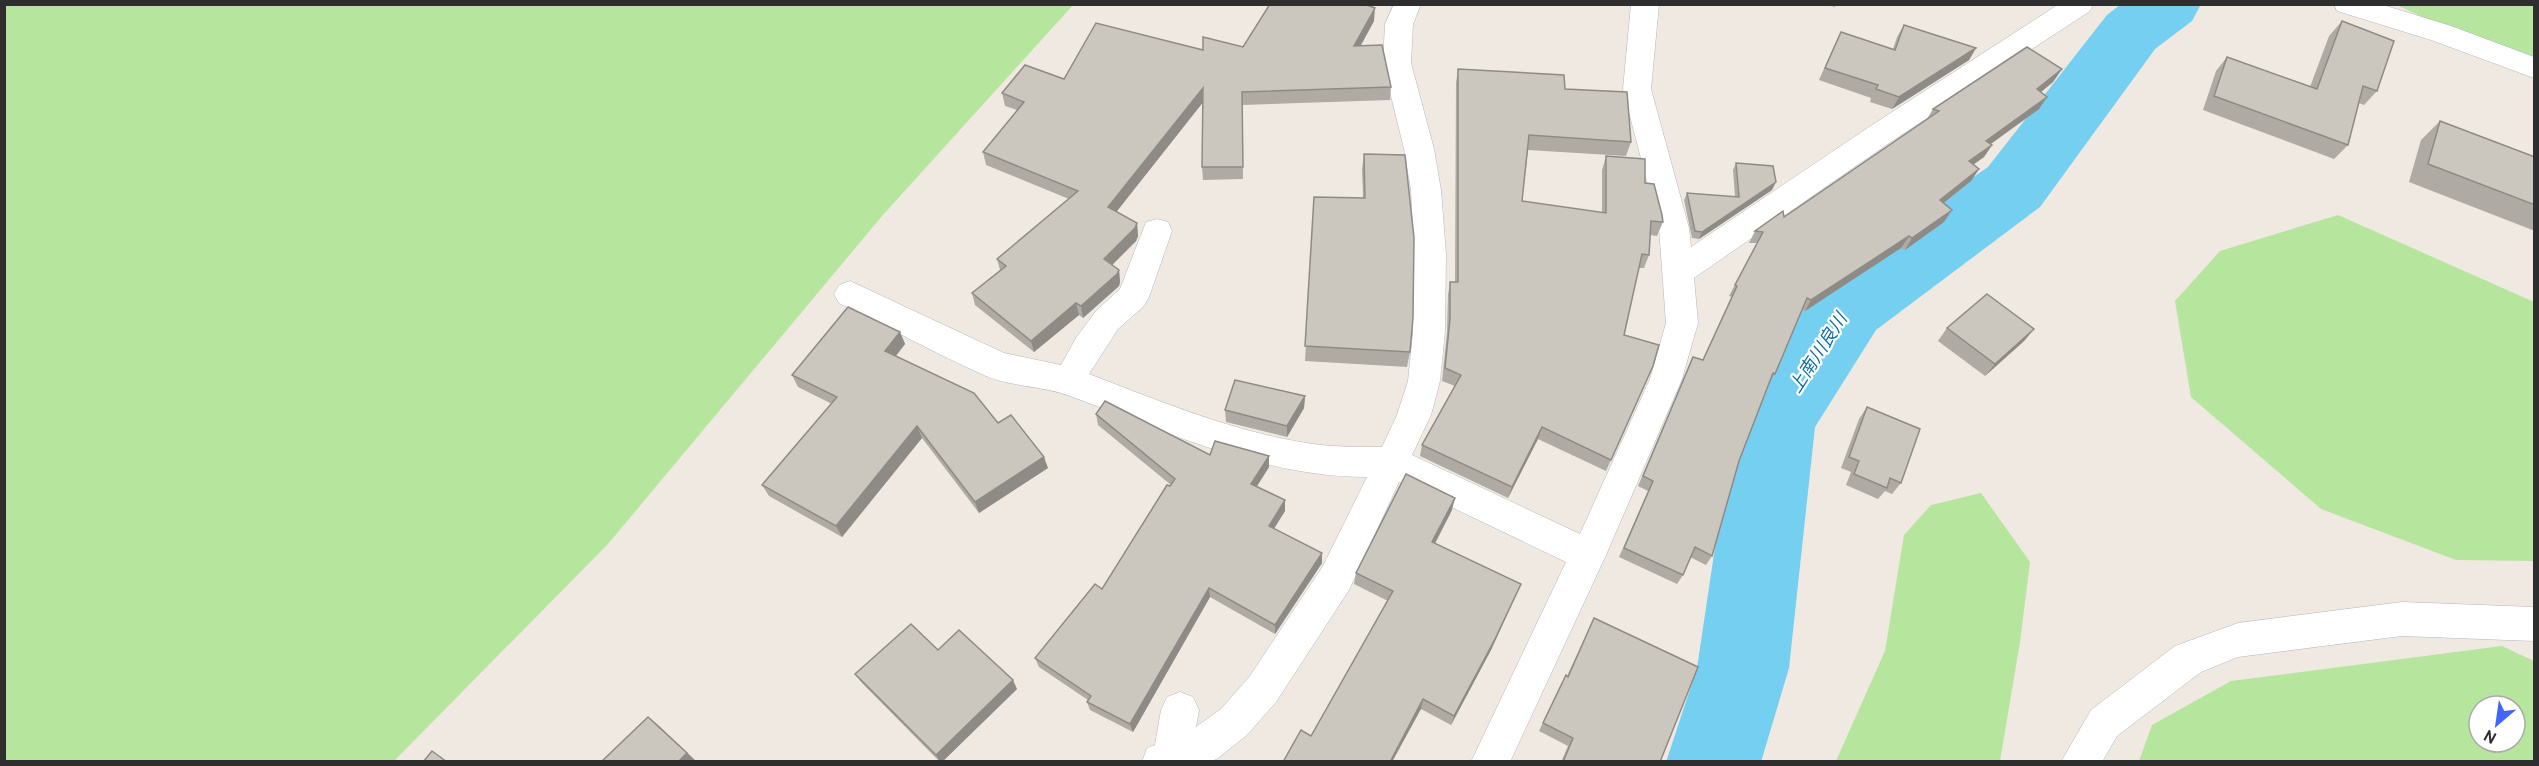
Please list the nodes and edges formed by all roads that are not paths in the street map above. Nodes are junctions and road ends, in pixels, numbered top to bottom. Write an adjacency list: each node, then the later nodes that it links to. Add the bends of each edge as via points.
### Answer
1 (1407, 4): 10 (street, via 1398,24 1396,63 1426,190 1429,332 1424,381)
2 (1645, 4): 7 (street, via 1637,89 1674,228)
3 (2080, 4): 7 (street)
4 (2347, 4): 5 (street)
5 (2535, 68)
6 (1157, 231): 9 (street, via 1133,297 1107,320)
7 (1679, 272): 11 (street, via 1682,323 1666,379)
8 (850, 294): 9 (street, via 998,366)
9 (1069, 381): 10 (street, via 1246,444 1313,459)
10 (1393, 462): 11 (street); 14 (street, via 1336,578 1263,689 1234,722 1204,745)
11 (1588, 555): 15 (street)
12 (2535, 624): 16 (street, via 2402,619 2238,640 2188,659 2104,723)
13 (1180, 710): 14 (street)
14 (1169, 761)
15 (1490, 762)
16 (2080, 762)

